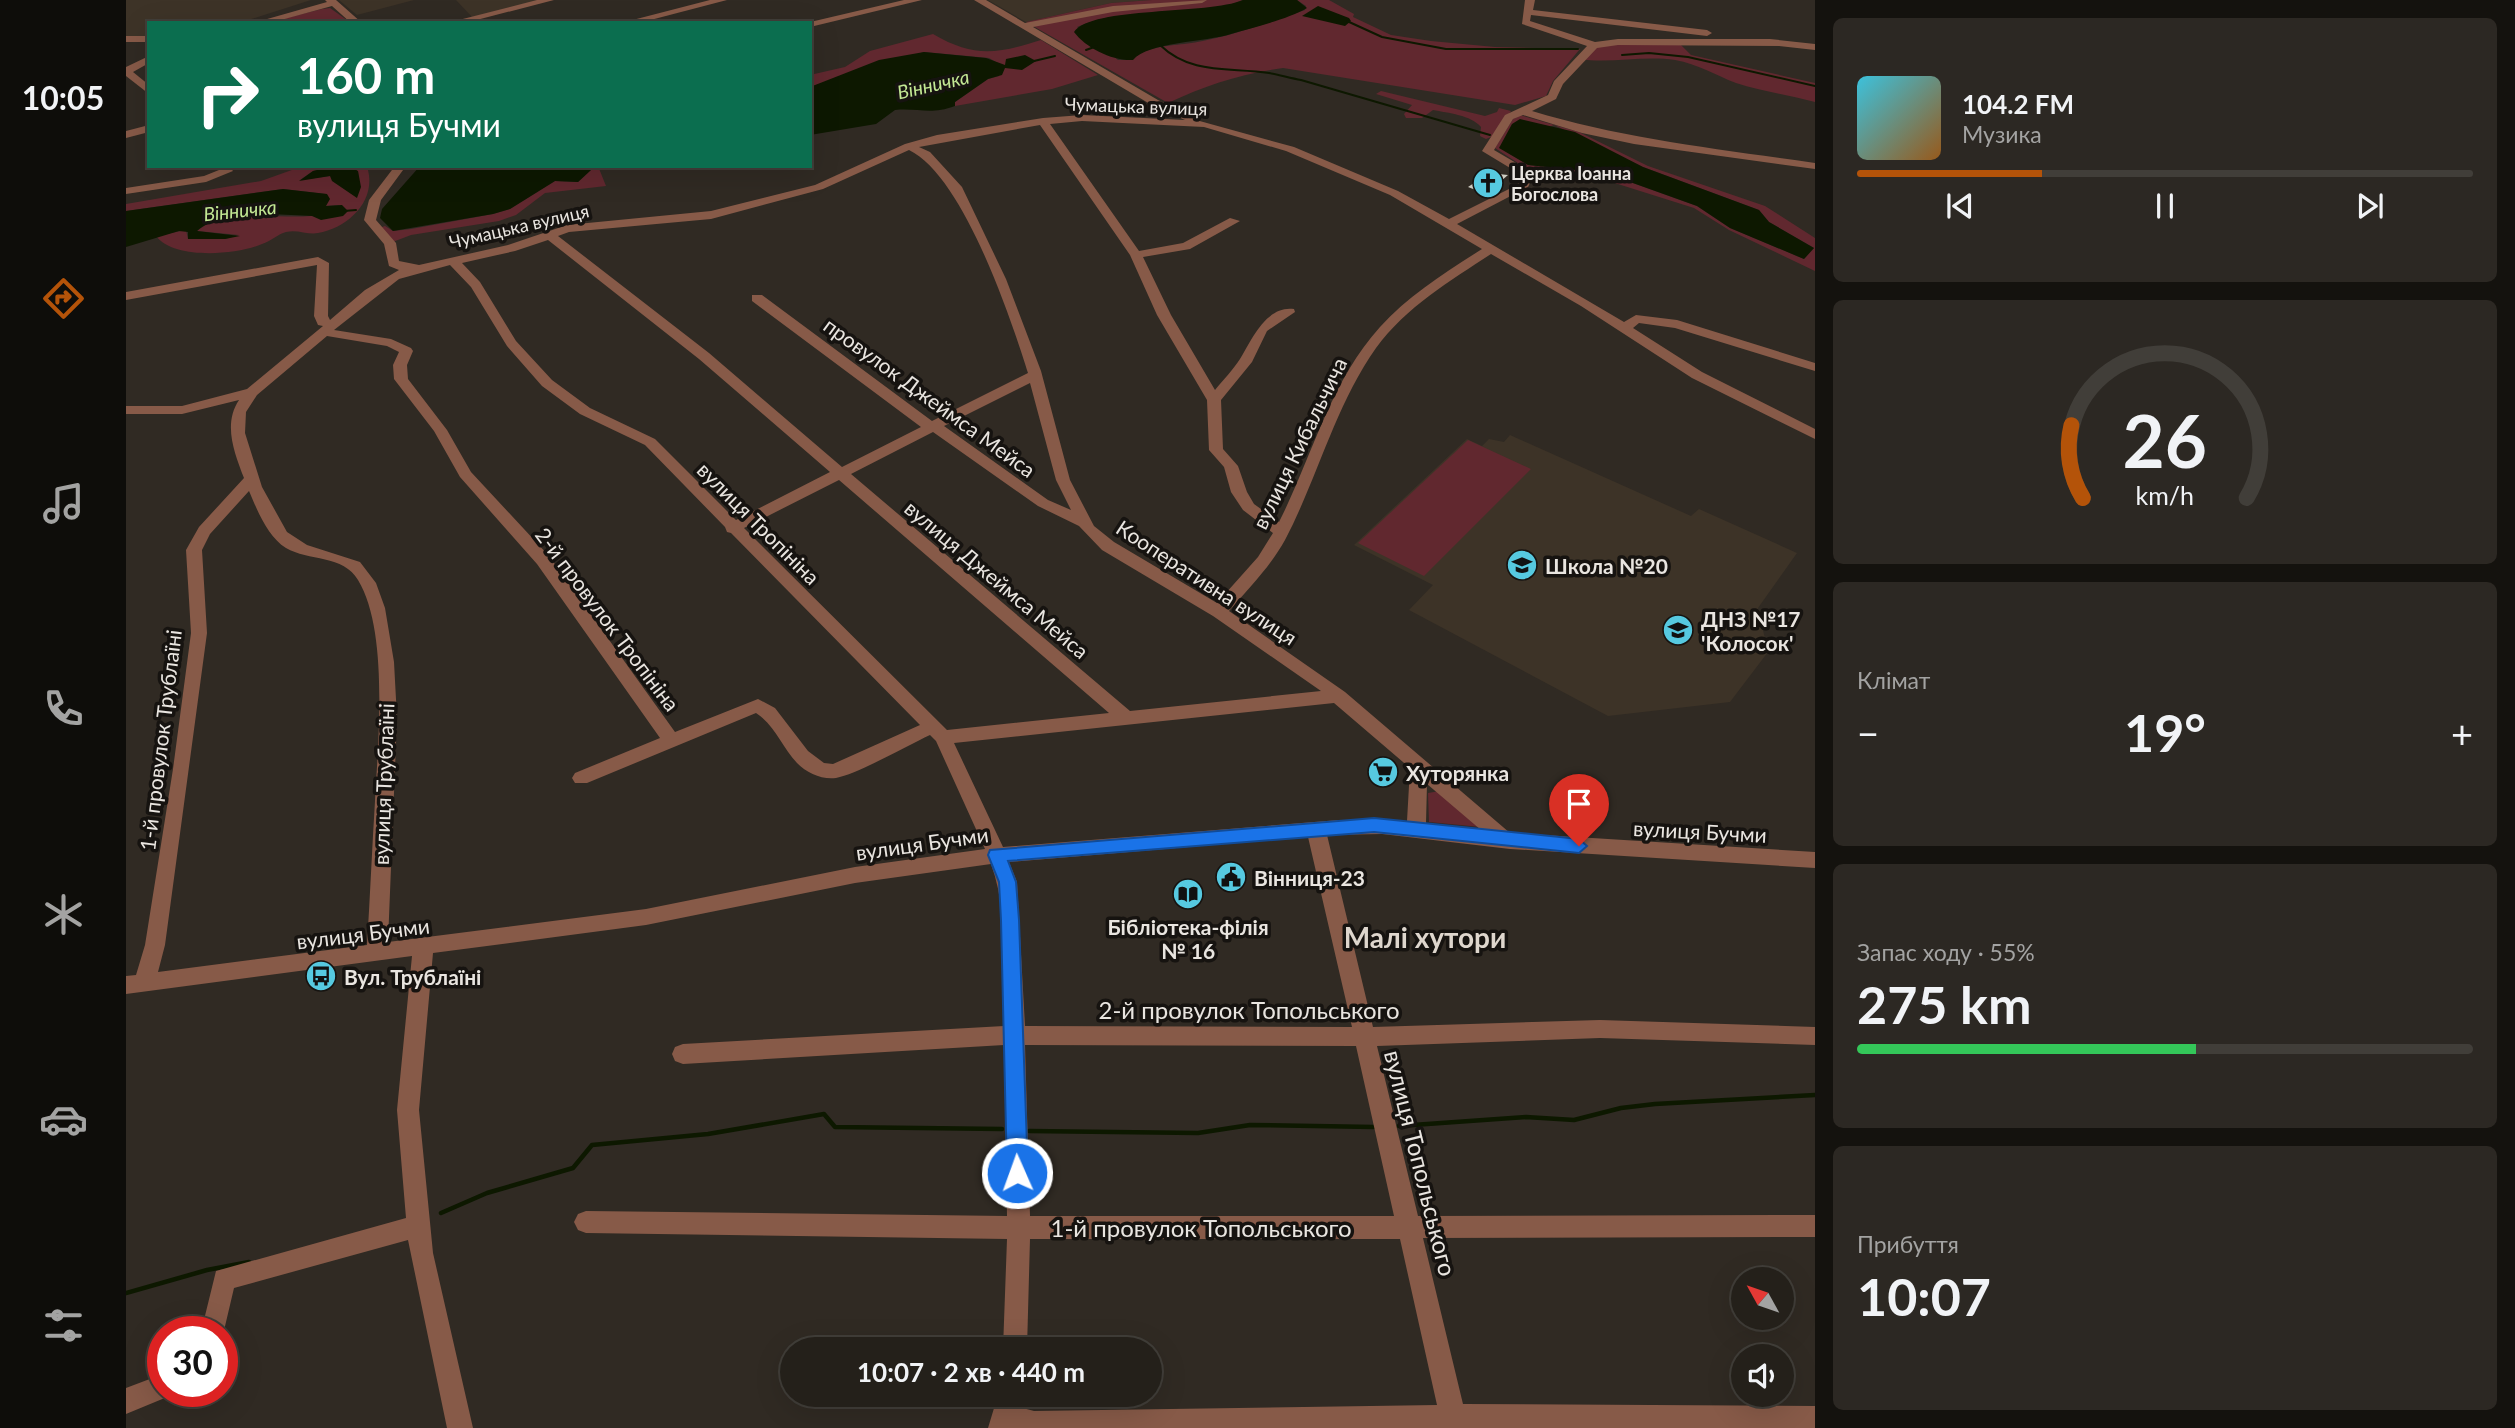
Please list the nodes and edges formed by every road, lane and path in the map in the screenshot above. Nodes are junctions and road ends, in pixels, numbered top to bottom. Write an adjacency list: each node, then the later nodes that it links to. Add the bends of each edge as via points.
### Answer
1 (549, 0): 11 (street)
2 (722, 0): 12 (street)
3 (917, 0): 13 (street)
4 (979, 0): 14 (street)
5 (1202, 0): 14 (street, via 1113,9)
6 (1530, 0): 8 (street)
7 (331, 1): 9 (street); 10 (street)
8 (1527, 12): 17 (street); 18 (street, via 1525,22 1536,28)
9 (265, 21)
10 (355, 21)
11 (460, 21)
12 (634, 21)
13 (812, 24)
14 (1025, 26): 23 (street)
15 (126, 39): 16 (street)
16 (147, 39)
17 (1782, 43): 18 (street); 19 (street)
18 (1594, 45): 24 (street, via 1558,83 1552,97)
19 (1815, 47)
20 (147, 60): 21 (street)
21 (127, 70): 22 (street)
22 (147, 89)
23 (1154, 102): 26 (street, via 1160,114); 27 (street)
24 (1522, 111): 31 (street, via 1634,141); 36 (street, via 1509,117 1488,151 1524,172 1526,183)
25 (1043, 121): 26 (street, Чумацька вулиця); 30 (street, Чумацька вулиця, via 970,131); 39 (street)
26 (1144, 121): 27 (street, Чумацька вулиця)
27 (1205, 124): 36 (street, Чумацька вулиця, via 1290,149 1394,193)
28 (147, 129): 29 (street)
29 (126, 135)
30 (909, 146): 37 (street, Чумацька вулиця, via 819,187 710,215 581,227); 48 (street, Кооперативна вулиця, via 926,154 956,187 1000,279)
31 (1815, 166)
32 (224, 168): 34 (street, via 227,171 214,177)
33 (399, 168): 41 (street, via 375,200 370,220 390,243 393,263)
34 (126, 191)
35 (1234, 221): 39 (street, via 1186,246)
36 (1449, 224): 38 (street, Чумацька вулиця)
37 (551, 236): 40 (street, Чумацька вулиця); 54 (street, вулиця Джеймса Мейса, via 704,356)
38 (1490, 249): 45 (street, Чумацька вулиця); 58 (street, вулиця Кибальчича, via 1428,291 1372,344 1352,376)
39 (1136, 255): 50 (street, via 1164,315)
40 (451, 260): 41 (street, Чумацька вулиця); 57 (street, вулиця Тропініна, via 486,296 502,330 548,383 595,418 650,442)
41 (424, 268): 46 (street, Чумацька вулиця, via 395,276)
42 (126, 296): 46 (street, via 318,261 323,263 321,316)
43 (757, 298): 52 (street, провулок Джеймса Мейса)
44 (1289, 312): 50 (street, via 1262,329 1245,362)
45 (1626, 327): 47 (street, via 1636,319 1677,324); 53 (street, Чумацька вулиця, via 1697,376)
46 (329, 329): 49 (street, Чумацька вулиця); 63 (street, 2-й провулок Тропініна, via 407,351 400,365 401,379 440,430 465,474 542,560)
47 (1815, 368)
48 (1035, 375): 52 (street); 56 (street, Кооперативна вулиця, via 1063,480)
49 (252, 392): 51 (street, Чумацька вулиця, via 181,410); 55 (street, вулиця Трублаїні, via 237,417)
50 (1214, 400): 58 (street, via 1216,450 1231,466 1248,507)
51 (126, 410)
52 (932, 426): 54 (street); 56 (street, провулок Джеймса Мейса, via 1043,503)
53 (1815, 435)
54 (839, 474): 57 (street); 61 (street, вулиця Джеймса Мейса)
55 (251, 478): 72 (street, вулиця Трублаїні, via 280,536 303,549 346,561 362,571 369,585 382,637 388,720); 73 (street, 1-й провулок Трублаїні, via 204,531 194,550 199,633 183,769 155,945)
56 (1083, 522): 59 (street, Кооперативна вулиця, via 1116,552)
57 (732, 528): 62 (street, вулиця Тропініна)
58 (1281, 531): 59 (street, вулиця Кибальчича)
59 (1219, 612): 60 (street, Кооперативна вулиця)
60 (1339, 696): 61 (street); 64 (street, Кооперативна вулиця)
61 (1126, 718): 62 (street)
62 (938, 731): 63 (street, via 825,772 814,769 771,711 758,705); 69 (street, вулиця Тропініна)
63 (673, 742): 65 (street)
64 (1419, 764): 66 (street); 68 (street, Кооперативна вулиця)
65 (581, 778)
66 (1416, 828): 67 (street, вулиця Бучми); 68 (street, вулиця Бучми)
67 (1317, 829): 69 (street, вулиця Бучми); 76 (street, вулиця Топольського)
68 (1505, 840): 70 (street, вулиця Бучми)
69 (997, 855): 71 (street, вулиця Бучми, via 855,875 646,917); 74 (street, вулиця Тропініна, via 1007,882)
70 (1815, 860)
71 (424, 948): 72 (street, вулиця Бучми); 79 (street, via 408,1110)
72 (377, 954): 73 (street, вулиця Бучми)
73 (135, 985)
74 (1013, 1035): 76 (street, 2-й провулок Топольського); 77 (street, 2-й провулок Топольського); 82 (street, вулиця Тропініна)
75 (1815, 1036): 76 (street, 2-й провулок Топольського, via 1600,1029)
76 (1364, 1037): 81 (street, вулиця Топольського)
77 (683, 1054)
78 (586, 1222): 82 (street, 1-й провулок Топольського)
79 (419, 1226): 83 (street, via 224,1279); 90 (street)
80 (1815, 1226): 81 (street, 1-й провулок Топольського)
81 (1411, 1227): 82 (street, 1-й провулок Топольського); 89 (street, вулиця Топольського)
82 (1019, 1228): 84 (street, вулиця Тропініна)
83 (216, 1316)
84 (1015, 1337)
85 (147, 1392): 86 (street)
86 (126, 1401)
87 (1006, 1413): 89 (street, via 1034,1424)
88 (1815, 1419): 89 (street)
89 (1455, 1422)
90 (460, 1428)

